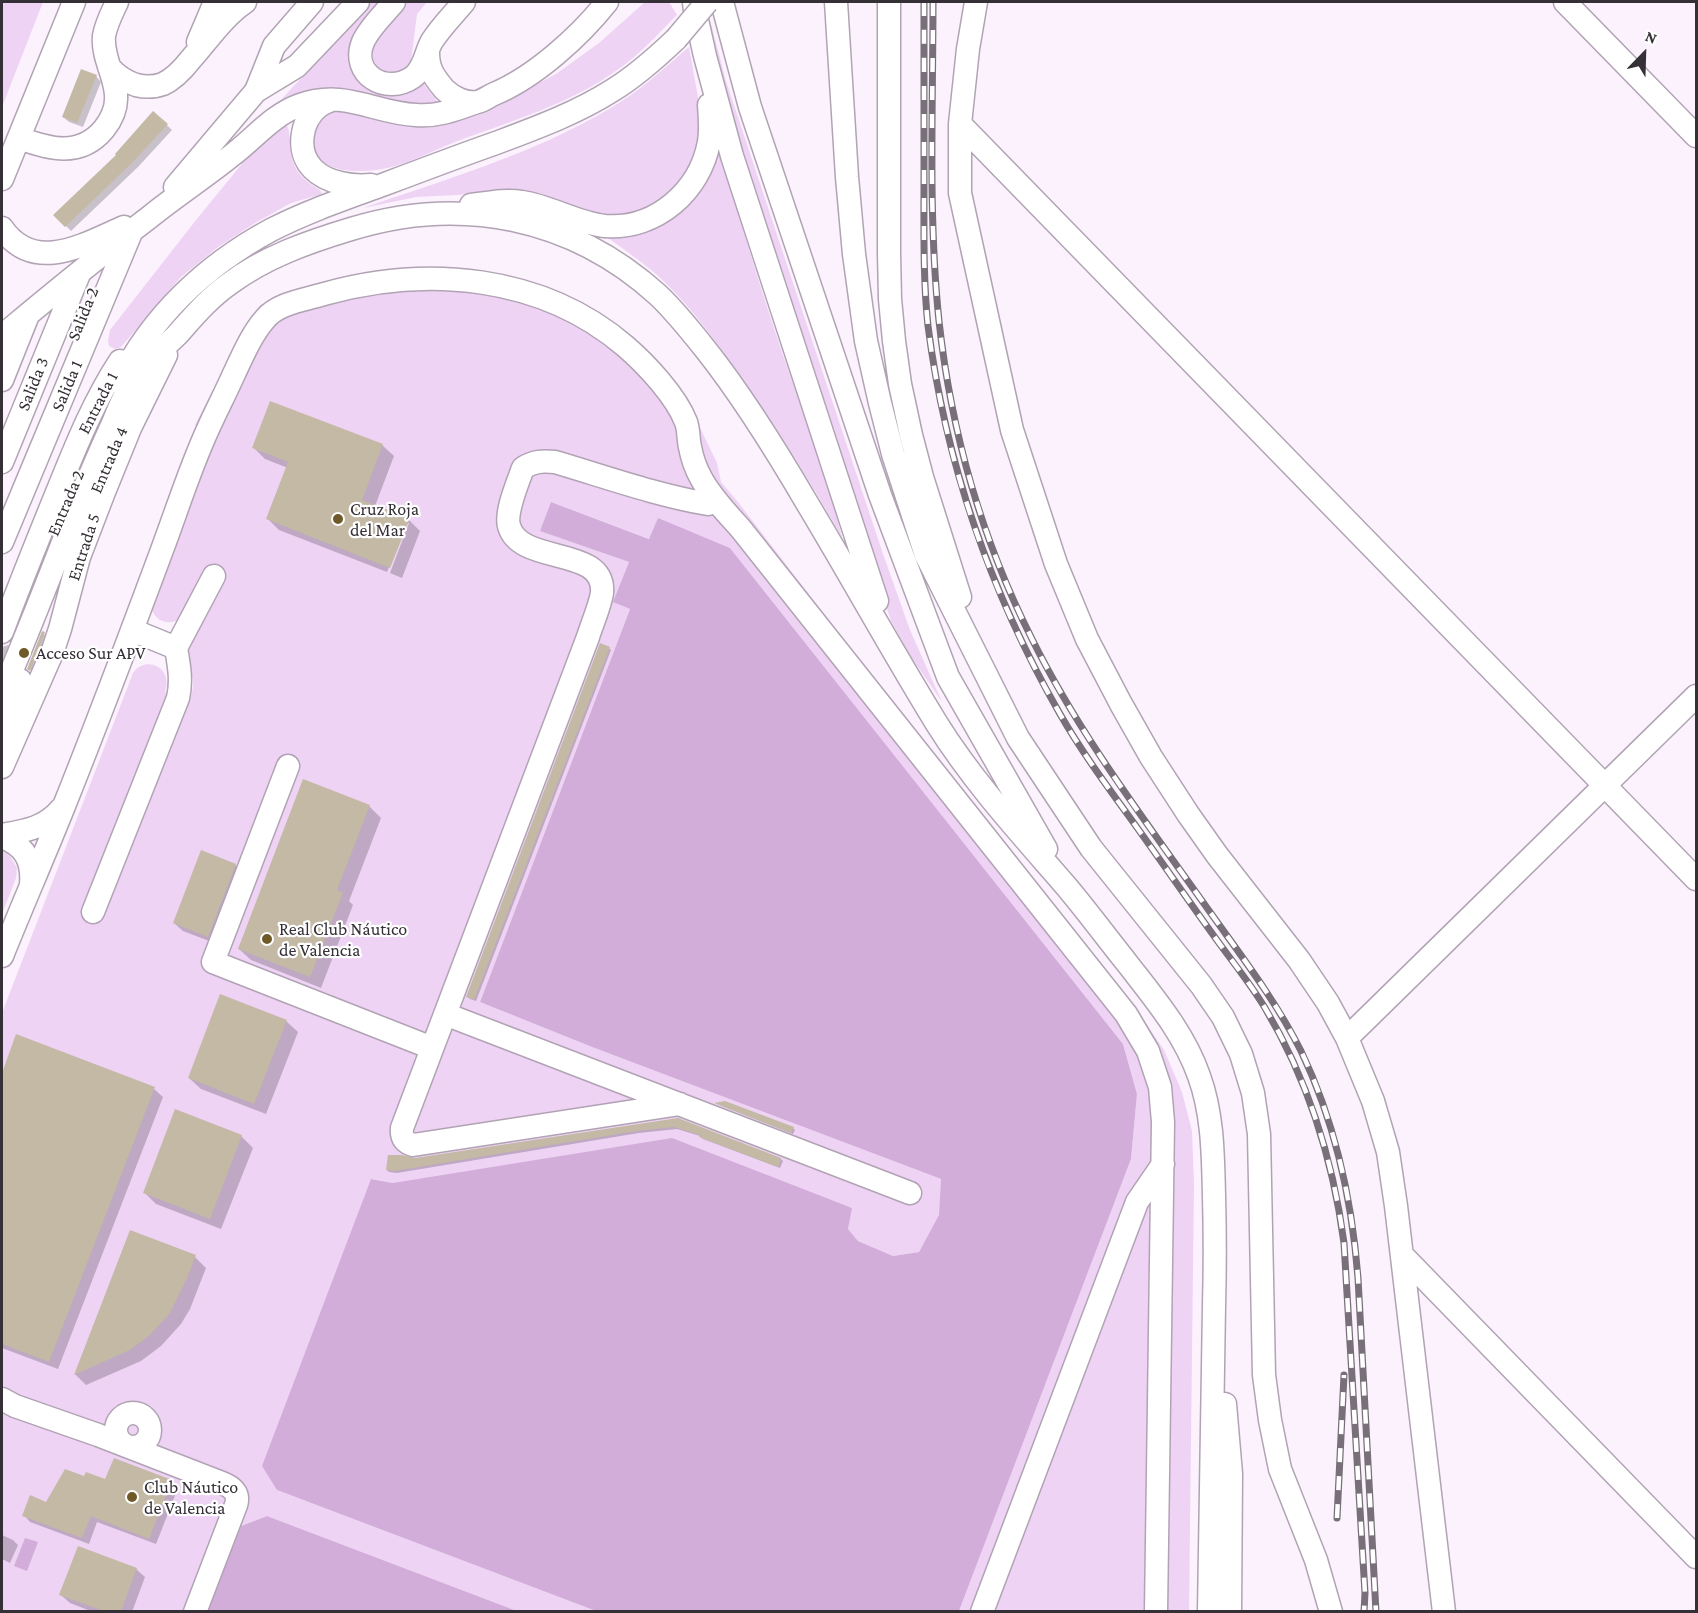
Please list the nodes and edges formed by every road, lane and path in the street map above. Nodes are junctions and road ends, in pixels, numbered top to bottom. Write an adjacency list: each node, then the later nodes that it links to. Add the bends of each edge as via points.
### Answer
1 (74, 2): 25 (street)
2 (117, 2): 18 (street, via 104,36)
3 (215, 2): 19 (street)
4 (245, 2): 19 (street)
5 (312, 2): 20 (street, via 274,46)
6 (358, 2): 20 (street, via 297,66)
7 (394, 2): 16 (street, via 362,44 365,70 380,82 400,84 420,71)
8 (464, 2): 16 (street, via 437,34)
9 (607, 2): 22 (street, via 583,30 532,74)
10 (722, 2): 63 (street, via 750,107 805,272 880,495 948,677)
11 (836, 2): 52 (street, via 847,177 866,341 893,454 926,555)
12 (889, 2): 52 (street, via 890,299 900,384 922,477)
13 (976, 2): 23 (street)
14 (1565, 2): 24 (street)
15 (696, 4): 17 (street); 27 (street, bridge, via 676,39 611,92 529,131)
16 (428, 53): 22 (street, via 433,77 447,92)
17 (705, 56): 29 (street, via 710,129 705,157 683,196 660,213 634,223 603,226 508,201); 49 (street, via 732,156)
18 (109, 67): 19 (street, via 127,82 151,87 163,84); 25 (street, via 116,106 109,123 90,142 80,147 55,148)
19 (184, 68)
20 (256, 91): 28 (street)
21 (333, 100): 22 (street, via 417,116 451,112); 27 (street, via 320,105 306,122 302,143 308,163 334,181 350,185); 28 (street, via 301,105 277,116 233,155)
22 (477, 102)
23 (960, 124): 58 (street); 67 (street, via 960,193 1012,430 1056,564 1087,639 1169,786 1299,960)
24 (1696, 136)
25 (19, 138): 26 (street)
26 (2, 180)
27 (385, 184): 36 (street, via 271,230 190,287)
28 (151, 215): 30 (street, via 71,250 54,253 24,248); 31 (street)
29 (403, 217): 37 (street, via 372,222 310,242 251,268 225,286); 49 (street, via 454,212 540,227 590,247 661,298 715,361 755,418)
30 (2, 228)
31 (132, 231): 32 (street); 44 (street, Salida 1)
32 (110, 248): 33 (street); 43 (street, Salida 2)
33 (79, 273): 34 (street); 41 (street, Salida 3)
34 (54, 293): 35 (street); 40 (street)
35 (29, 313): 38 (street); 39 (street)
36 (159, 320): 45 (street, Entrada 1, via 125,353 109,378); 51 (street, Entrada 2, via 135,353 110,401)
37 (179, 333): 53 (street, via 142,369 124,400 91,471); 55 (street, Entrada 4, via 145,381 116,440); 57 (street, Entrada 5, via 117,460 79,556 52,653)
38 (2, 336)
39 (2, 380)
40 (2, 421)
41 (2, 462)
42 (715, 500): 47 (street, via 700,477 690,450 686,422 675,403 653,373 597,325 527,293 481,281 422,278 347,288 280,308 267,316 257,330 207,430); 66 (street, via 708,504 696,502 555,462 531,463 523,468 508,515 515,537 526,546 583,563 595,572 602,594); 72 (street, via 1126,1014 1148,1051 1160,1087)
43 (2, 512)
44 (3, 540): 45 (street, via 13,528 29,531 33,537)
45 (32, 553): 48 (street, Entrada 1)
46 (214, 576): 50 (street)
47 (132, 630): 50 (street); 59 (street)
48 (2, 632)
49 (891, 646): 63 (street, via 972,774)
50 (176, 648): 64 (street, via 178,698)
51 (2, 660)
52 (984, 669): 81 (street, via 1018,738 1057,798 1201,985 1241,1054 1253,1093 1259,1134 1264,1375 1270,1420 1280,1469)
53 (2, 694)
54 (1696, 696): 58 (street)
55 (2, 728)
56 (288, 766): 68 (street, via 213,962)
57 (2, 767)
58 (1605, 785): 61 (street); 67 (street)
59 (65, 805): 60 (street, via 44,824); 62 (street)
60 (2, 836): 62 (street, via 30,862)
61 (1696, 879)
62 (30, 886): 65 (street)
63 (1071, 891): 75 (street, via 1174,1025 1199,1075 1214,1163)
64 (93, 912)
65 (2, 956)
66 (445, 1014): 68 (street); 69 (street)
67 (1347, 1038): 74 (street, via 1373,1101 1388,1152)
68 (432, 1048): 71 (street, via 402,1128 405,1142 413,1145)
69 (609, 1077): 70 (street); 71 (street, via 616,1084 617,1095 610,1110)
70 (680, 1104): 71 (street); 73 (street)
71 (601, 1116)
72 (1163, 1164): 83 (street, via 1137,1202); 84 (street)
73 (910, 1193)
74 (1402, 1255): 80 (street); 89 (street)
75 (1215, 1280): 85 (street); 86 (street, via 1231,1474)
76 (6, 1404): 78 (street)
77 (118, 1423): 78 (street, via 110,1433); 79 (street, via 118,1439); 79 (street, via 131,1413 142,1416 148,1424 150,1433 145,1442 137,1447)
78 (98, 1435): 79 (street)
79 (127, 1446): 82 (street, via 222,1482 236,1493 238,1498)
80 (1696, 1557)
81 (1316, 1560): 87 (street); 88 (street)
82 (195, 1611)
83 (982, 1611)
84 (1156, 1611)
85 (1209, 1611)
86 (1230, 1611)
87 (1318, 1611)
88 (1331, 1611)
89 (1444, 1611)

